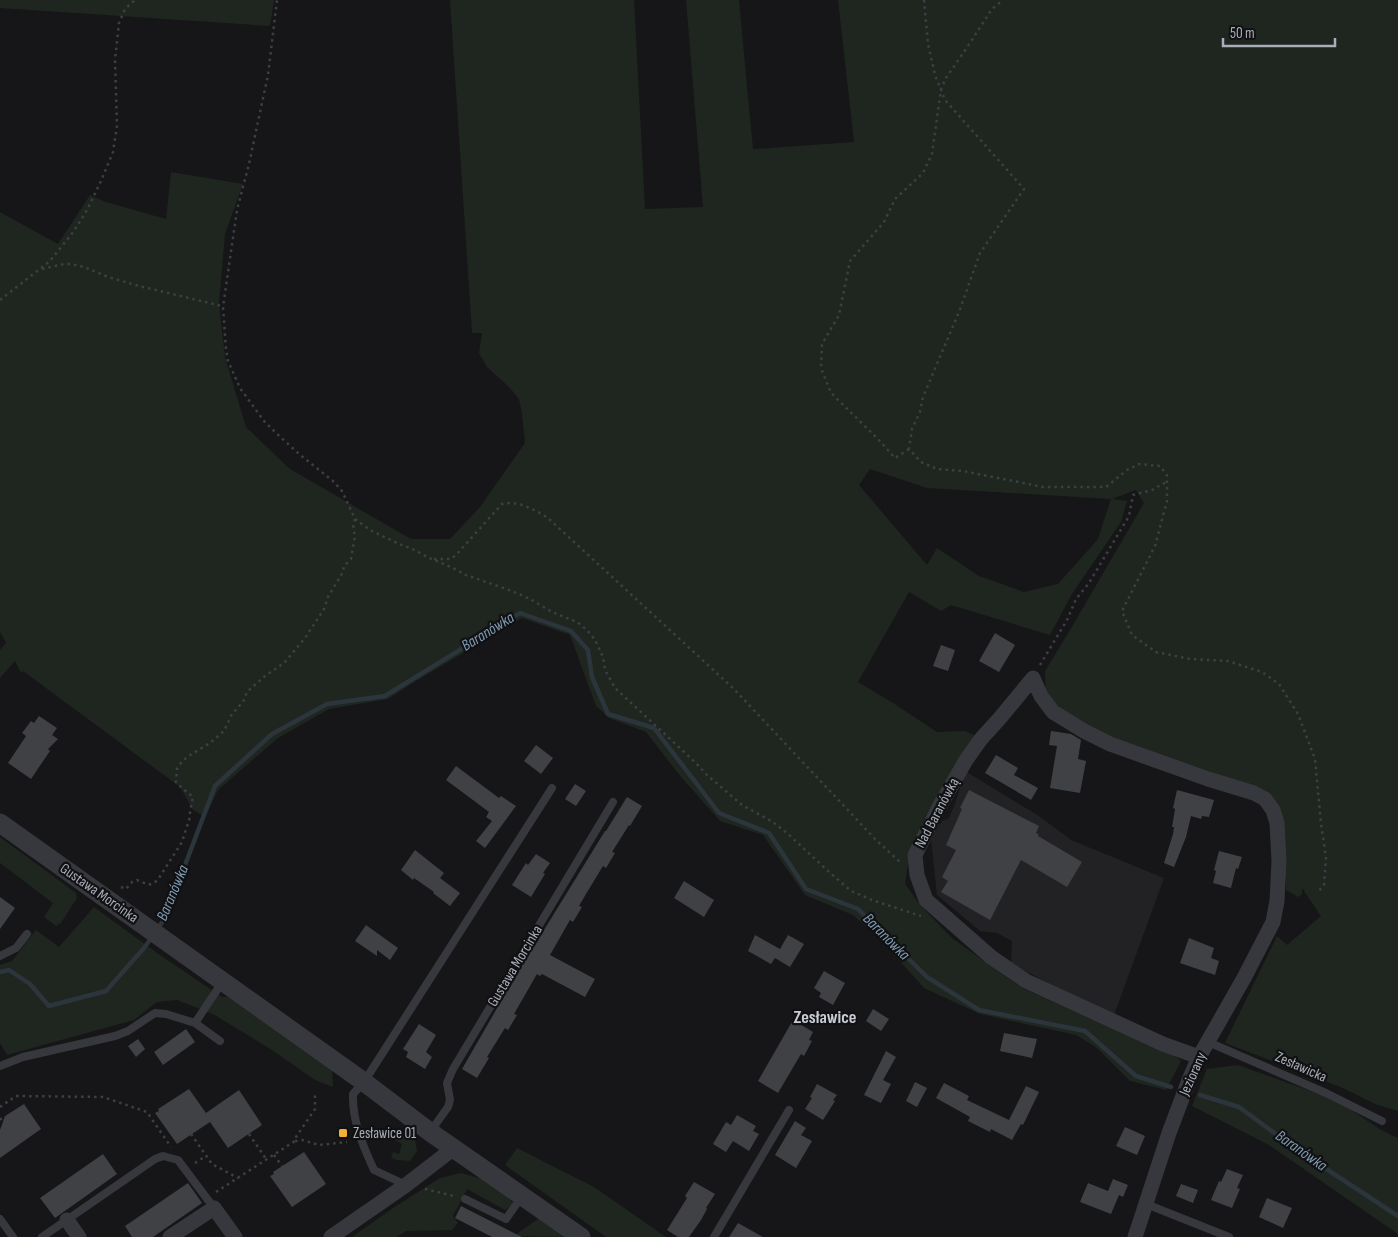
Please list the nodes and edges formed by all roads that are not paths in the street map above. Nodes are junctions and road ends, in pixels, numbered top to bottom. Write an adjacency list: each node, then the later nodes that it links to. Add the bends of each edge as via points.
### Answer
1 (1033, 678): 10 (street, Jeziorany, via 1053,712 1102,740 1254,793 1265,799 1273,810 1277,823 1278,871 1273,922); 11 (street, Nad Baranówką, via 966,760 915,854 917,875 926,900 991,957 1026,981 1163,1044)
2 (552, 788): 13 (lane)
3 (613, 802): 16 (lane, Gustawa Morcinka, via 453,1069 447,1083 448,1107)
4 (0, 823): 7 (street, Gustawa Morcinka)
5 (27, 934): 6 (lane, via 16,948)
6 (0, 956)
7 (223, 981): 8 (lane); 13 (street, Gustawa Morcinka)
8 (195, 1024): 9 (lane); 12 (lane, via 156,1013 115,1036 23,1057)
9 (220, 1041)
10 (1208, 1042): 11 (street, Jeziorany); 15 (lane, Zesławicka)
11 (1199, 1057): 22 (street, Jeziorany, via 1177,1110)
12 (0, 1066)
13 (364, 1082): 16 (street, Gustawa Morcinka); 18 (lane, via 353,1094 353,1103 361,1142 374,1170)
14 (789, 1110): 32 (lane)
15 (1382, 1121)
16 (430, 1132): 17 (street, Gustawa Morcinka)
17 (454, 1148): 18 (street); 19 (street, Gustawa Morcinka)
18 (413, 1186): 30 (street)
19 (522, 1196): 20 (lane, via 506,1219); 31 (street, Gustawa Morcinka)
20 (465, 1199)
21 (210, 1203): 24 (lane, via 178,1160 163,1156); 28 (street); 29 (street)
22 (1146, 1204): 33 (street, Jeziorany); 34 (lane)
23 (0, 1219): 25 (lane)
24 (67, 1220): 26 (lane); 27 (street)
25 (12, 1237)
26 (42, 1237)
27 (79, 1237)
28 (170, 1237)
29 (235, 1237)
30 (331, 1237)
31 (581, 1237)
32 (714, 1237)
33 (1135, 1237)
34 (1229, 1237)

